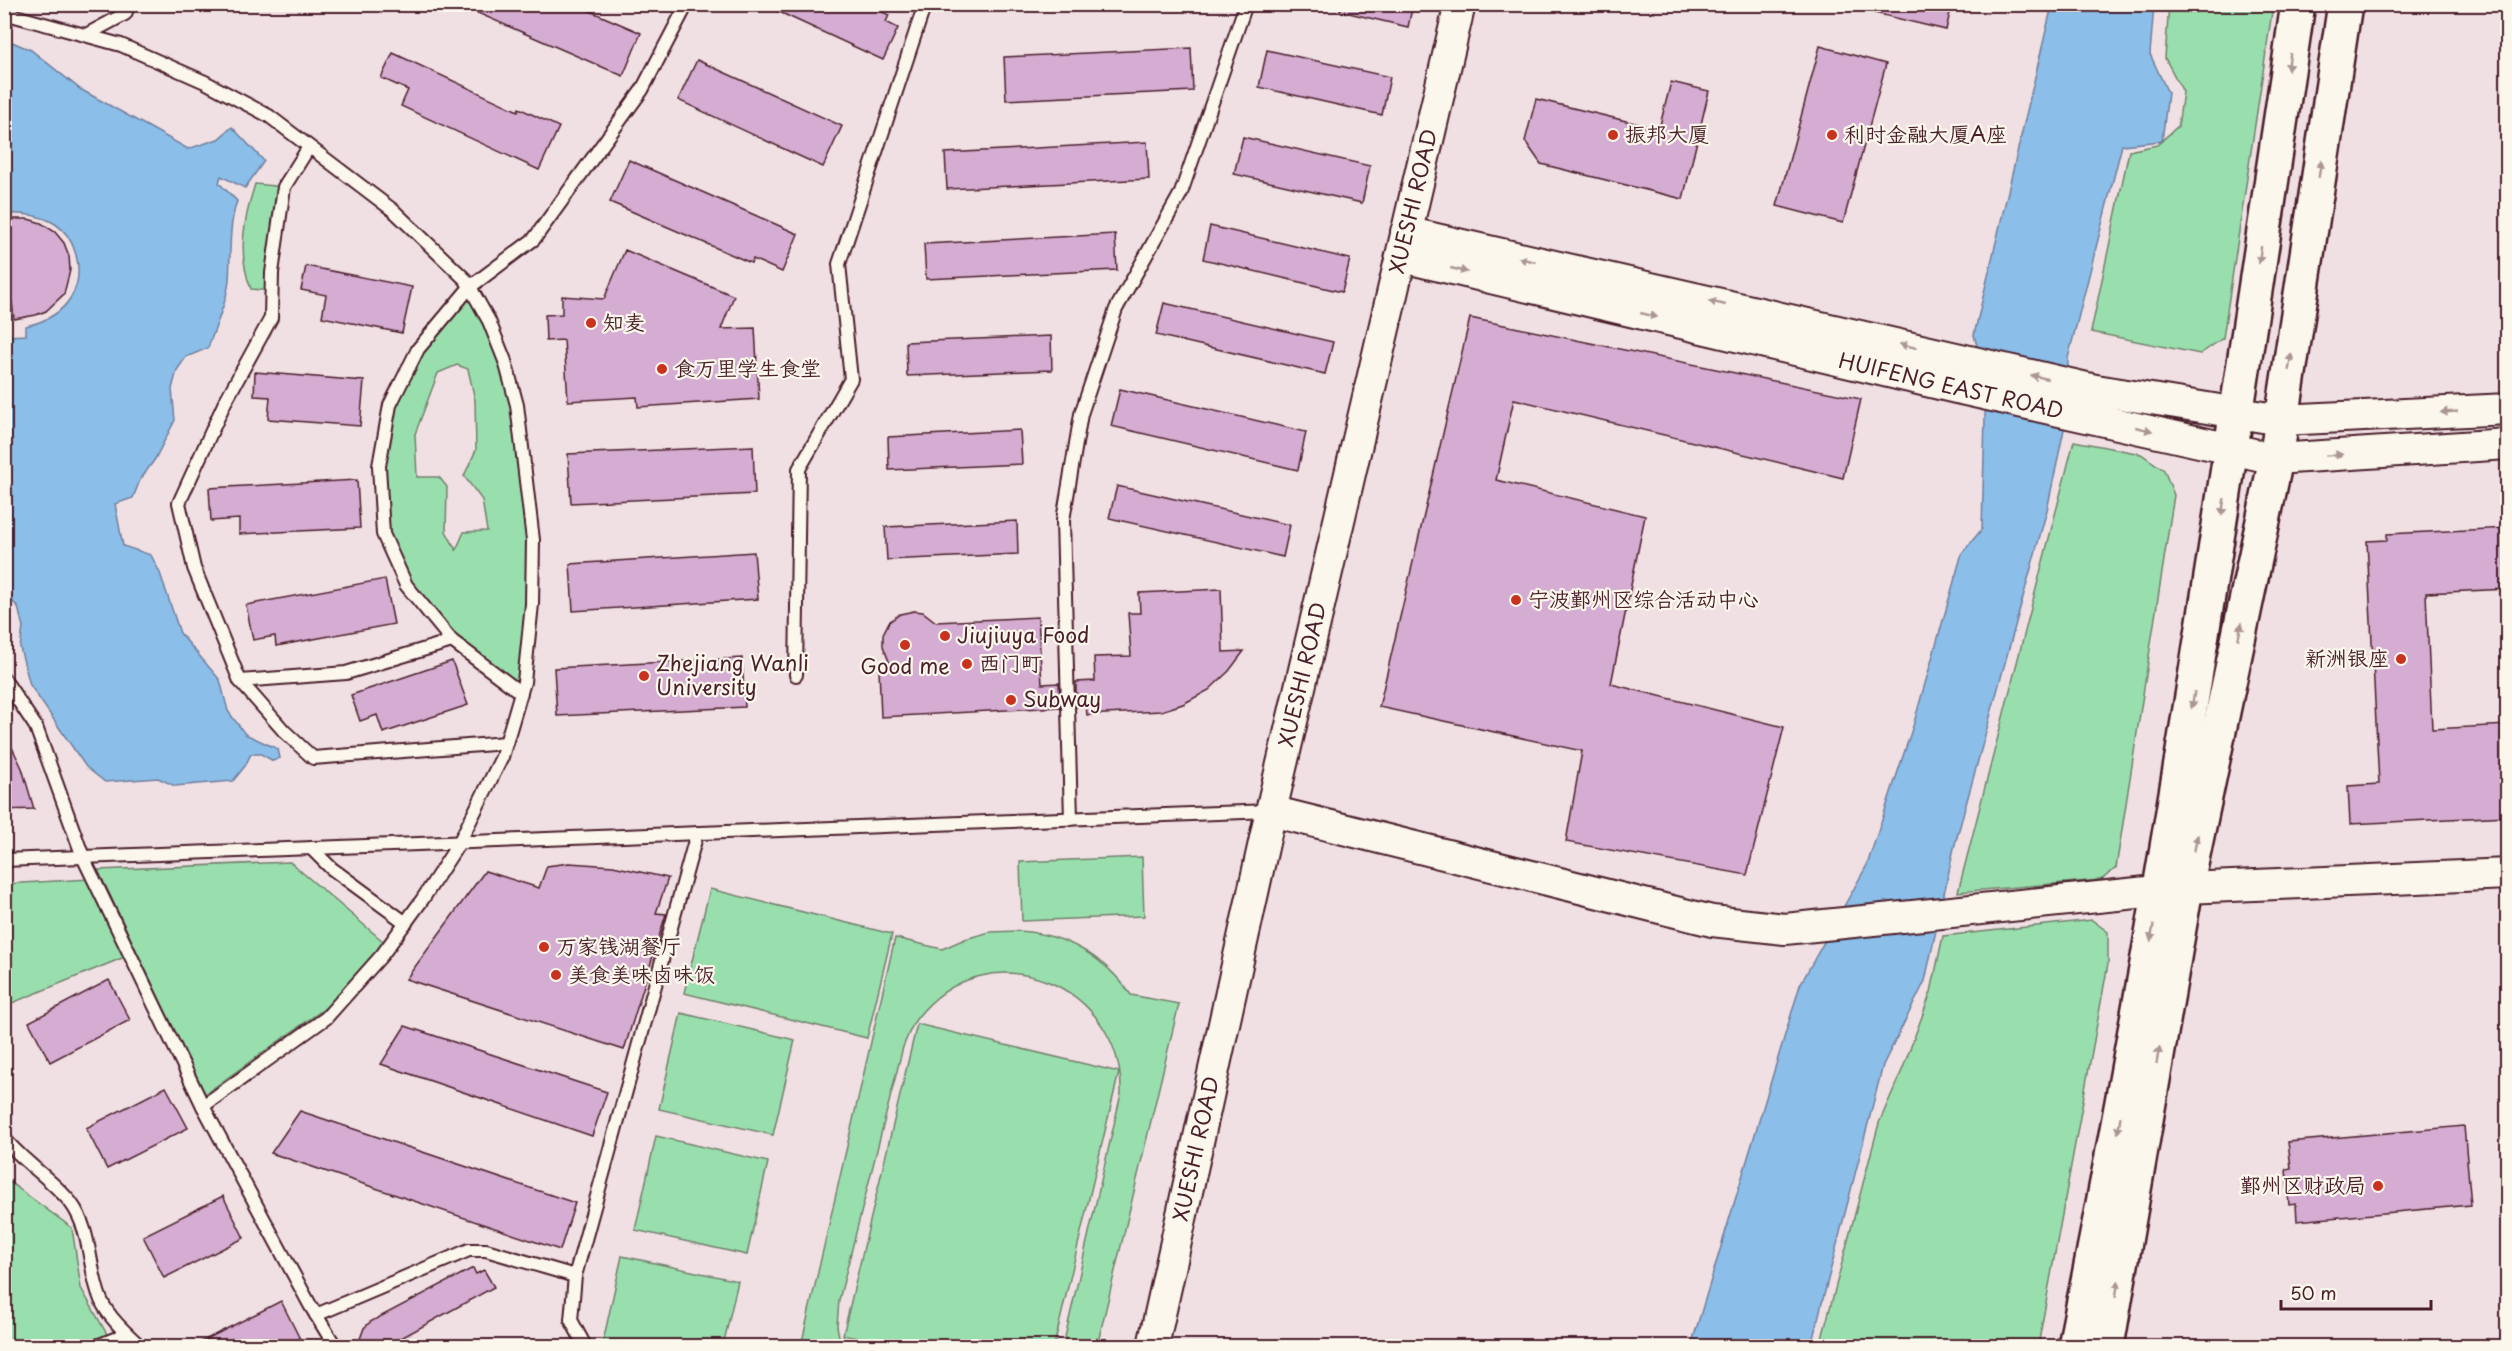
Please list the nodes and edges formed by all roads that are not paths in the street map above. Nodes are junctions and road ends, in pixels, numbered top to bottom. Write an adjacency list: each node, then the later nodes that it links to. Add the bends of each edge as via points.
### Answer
1 (129, 4): 9 (lane, via 125,14)
2 (687, 4): 12 (lane, via 642,90 534,238)
3 (925, 4): 21 (lane, via 839,264 851,379 799,469)
4 (1246, 4): 27 (lane, via 1180,193 1116,309 1081,414 1063,520)
5 (1460, 4): 11 (street, XUESHI ROAD)
6 (2298, 4): 15 (main road, one-way to 15)
7 (2345, 4): 16 (main road, one-way to 7)
8 (4, 13): 9 (lane)
9 (86, 35): 10 (lane, via 121,45 205,82 269,116)
10 (309, 147): 12 (lane, via 394,211); 23 (lane, via 284,187 272,273 271,318 225,402 179,502 194,568)
11 (1404, 244): 13 (street, HUIFENG EAST ROAD, one-way to 11, via 1965,359); 13 (street, HUIFENG EAST ROAD, one-way to 13, via 1956,388); 26 (street, XUESHI ROAD)
12 (470, 287): 20 (lane, via 418,349 390,405 379,466 383,534 406,585); 24 (lane, via 505,361 517,405 528,483 533,540 532,604)
13 (2091, 403): 15 (street, HUIFENG EAST ROAD); 18 (street, HUIFENG EAST ROAD, one-way to 18)
14 (2508, 409): 16 (street, HUIFENG EAST ROAD, one-way to 16)
15 (2237, 412): 16 (street, HUIFENG EAST ROAD); 18 (main road)
16 (2281, 420): 19 (main road)
17 (2508, 444): 19 (street, HUIFENG EAST ROAD, one-way to 17)
18 (2231, 449): 19 (street, HUIFENG EAST ROAD); 34 (main road, one-way to 34, via 2196,684)
19 (2276, 459): 34 (main road, one-way to 19)
20 (452, 641): 23 (lane, via 346,673); 24 (lane)
21 (796, 675)
22 (4, 679): 31 (lane, via 36,727)
23 (240, 681): 25 (lane, via 314,758)
24 (521, 693): 25 (lane)
25 (506, 743): 29 (lane)
26 (1272, 811): 27 (lane); 34 (street, via 1712,921 1785,929); 45 (street, XUESHI ROAD)
27 (1071, 819): 28 (lane)
28 (697, 833): 29 (lane); 38 (lane)
29 (459, 843): 30 (lane); 35 (lane)
30 (311, 848): 31 (lane); 35 (lane, via 331,868)
31 (83, 856): 32 (lane); 36 (lane)
32 (4, 860)
33 (2508, 873): 34 (street)
34 (2173, 889): 46 (main road, one-way to 46); 47 (main road, one-way to 34)
35 (406, 922): 36 (lane, via 326,1018)
36 (203, 1106): 39 (lane)
37 (4, 1138): 40 (lane, via 71,1203 85,1228 90,1267 102,1303)
38 (575, 1276): 39 (lane, via 486,1250 469,1250); 44 (lane, via 571,1320)
39 (316, 1315): 43 (lane)
40 (127, 1334): 41 (lane); 42 (lane)
41 (97, 1347)
42 (140, 1347)
43 (335, 1347)
44 (585, 1347)
45 (1153, 1347)
46 (2075, 1347)
47 (2107, 1347)

